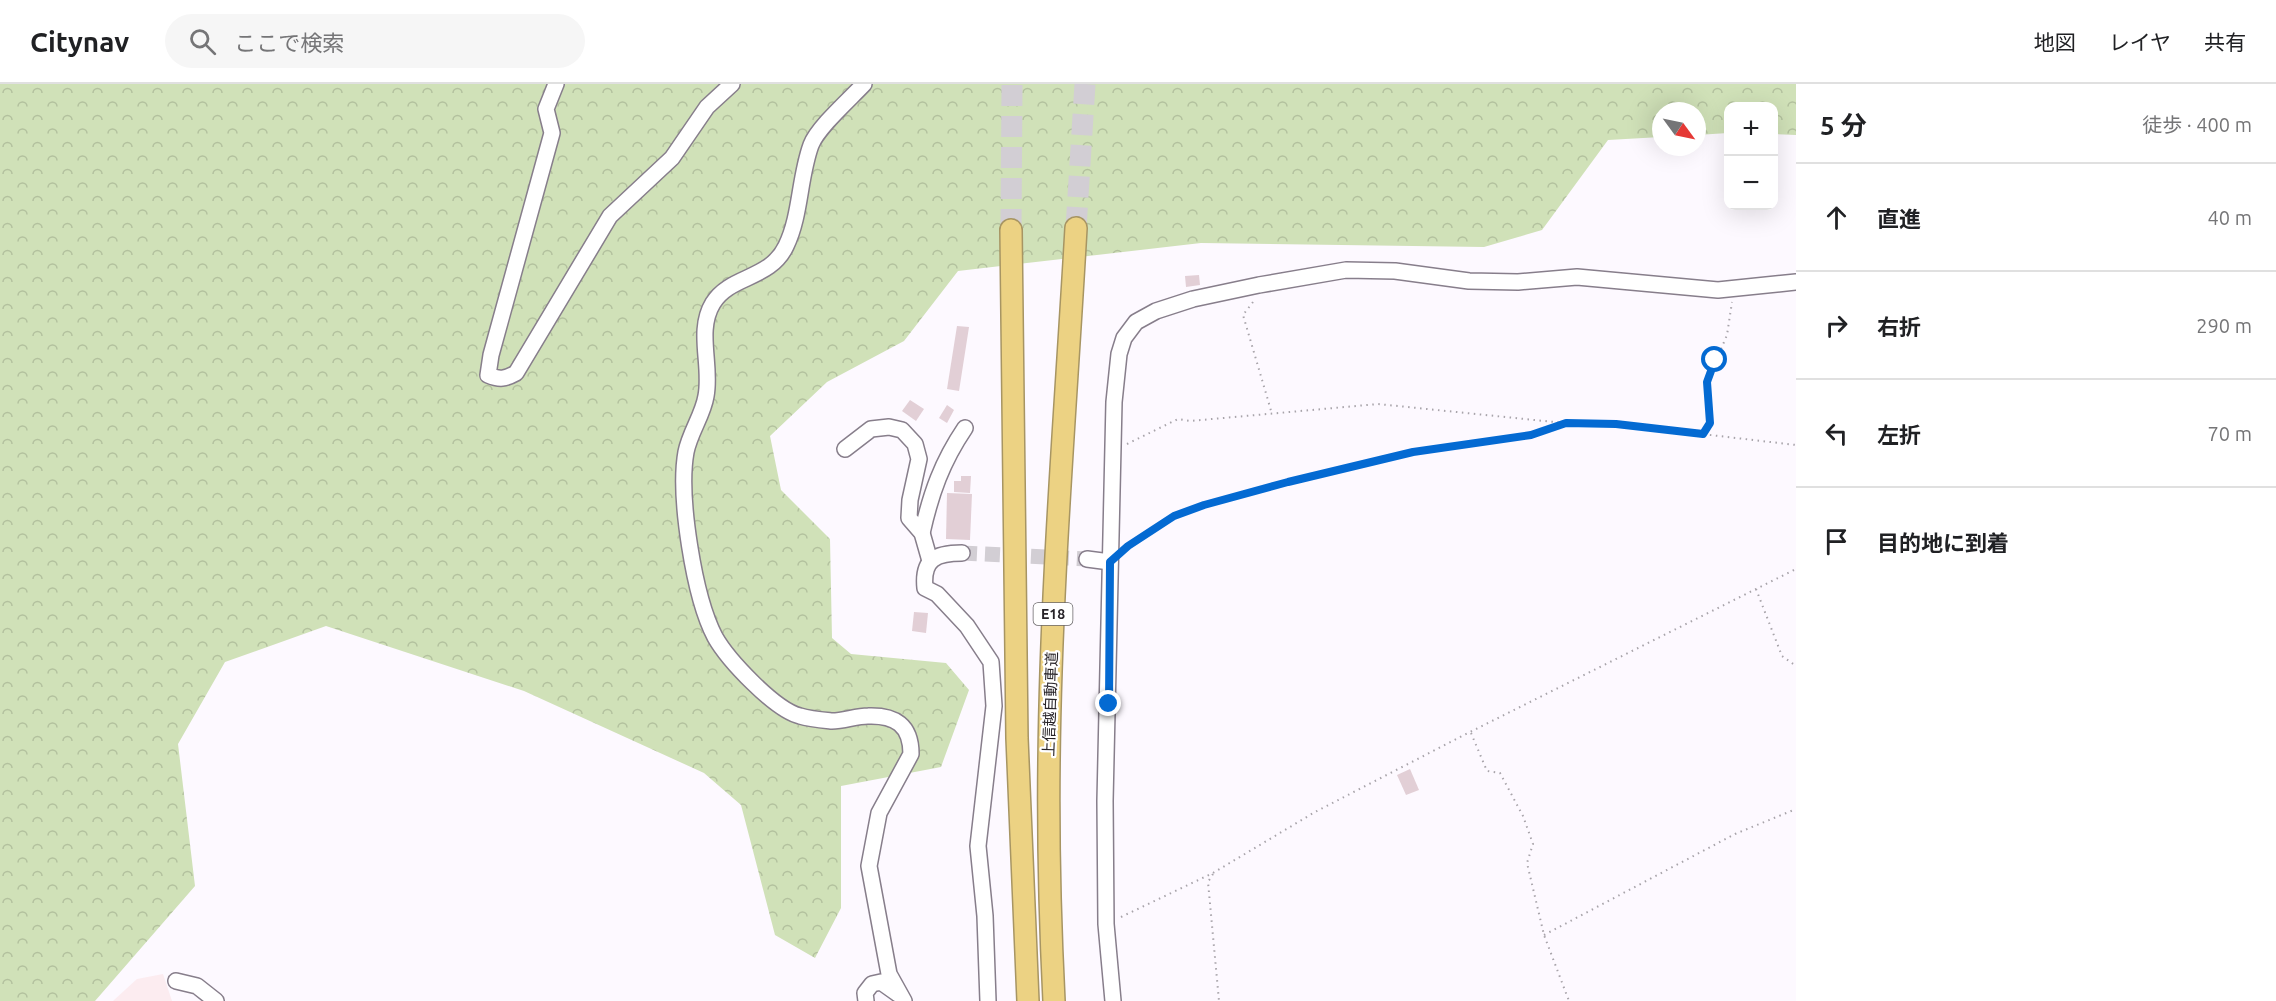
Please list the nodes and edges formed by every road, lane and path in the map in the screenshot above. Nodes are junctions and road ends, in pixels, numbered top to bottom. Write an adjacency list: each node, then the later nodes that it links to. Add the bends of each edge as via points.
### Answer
1 (556, 84): 2 (street, via 546,110 552,134 491,355 488,375 498,379 516,373 610,216 672,158 707,107)
2 (732, 84)
3 (864, 84): 30 (street, via 811,144 786,248 773,266 731,285 713,302 704,331 706,397 687,451 683,499 705,615 732,663 775,702 798,716 833,721 868,716 894,719 905,728 911,754 879,813 869,866 889,974)
4 (1076, 228): 35 (highway, 上信越自動車道 / E18, via 1051,679 1049,836)
5 (1011, 230): 34 (highway, 上信越自動車道 / E18, via 1017,738)
6 (1796, 282): 8 (street)
7 (1268, 284): 8 (street, via 1346,270 1395,271 1468,281 1576,277 1718,290); 9 (path, via 1243,315); 15 (street, via 1193,299 1136,322 1124,338 1119,354)
8 (1734, 288): 12 (path, via 1727,334 1707,382 1710,423)
9 (1272, 414): 10 (path, via 1378,404); 15 (path, via 1178,419)
10 (1566, 423): 12 (path, via 1616,424); 20 (path, via 1531,435 1413,452 1204,505 1174,516)
11 (965, 428): 16 (street, via 946,459 929,501)
12 (1703, 434): 13 (path)
13 (1796, 445)
14 (845, 448): 16 (street, via 871,429 889,427 902,430 915,444 919,459 909,518)
15 (1113, 451): 20 (street)
16 (922, 533): 19 (street)
17 (962, 553): 19 (street, via 943,553)
18 (1087, 559): 20 (street)
19 (930, 561): 33 (street, via 924,574 925,588 937,594 967,626 991,662 994,706 978,846)
20 (1110, 562): 27 (street)
21 (1796, 569): 22 (path)
22 (1756, 589): 23 (path, via 1782,656); 24 (path)
23 (1796, 666)
24 (1470, 732): 26 (path, via 1316,812); 28 (path, via 1487,771 1500,773 1523,816 1533,844 1527,863)
25 (1796, 809): 28 (path, via 1735,834)
26 (1213, 873): 27 (path); 37 (path, via 1208,882)
27 (1106, 924): 36 (street)
28 (1544, 935): 38 (path)
29 (177, 981): 31 (street, via 197,986)
30 (903, 999): 32 (street, via 880,982 872,984 865,993)
31 (216, 1001)
32 (866, 1001)
33 (988, 1001)
34 (1028, 1001)
35 (1054, 1001)
36 (1113, 1001)
37 (1219, 1001)
38 (1569, 1001)

